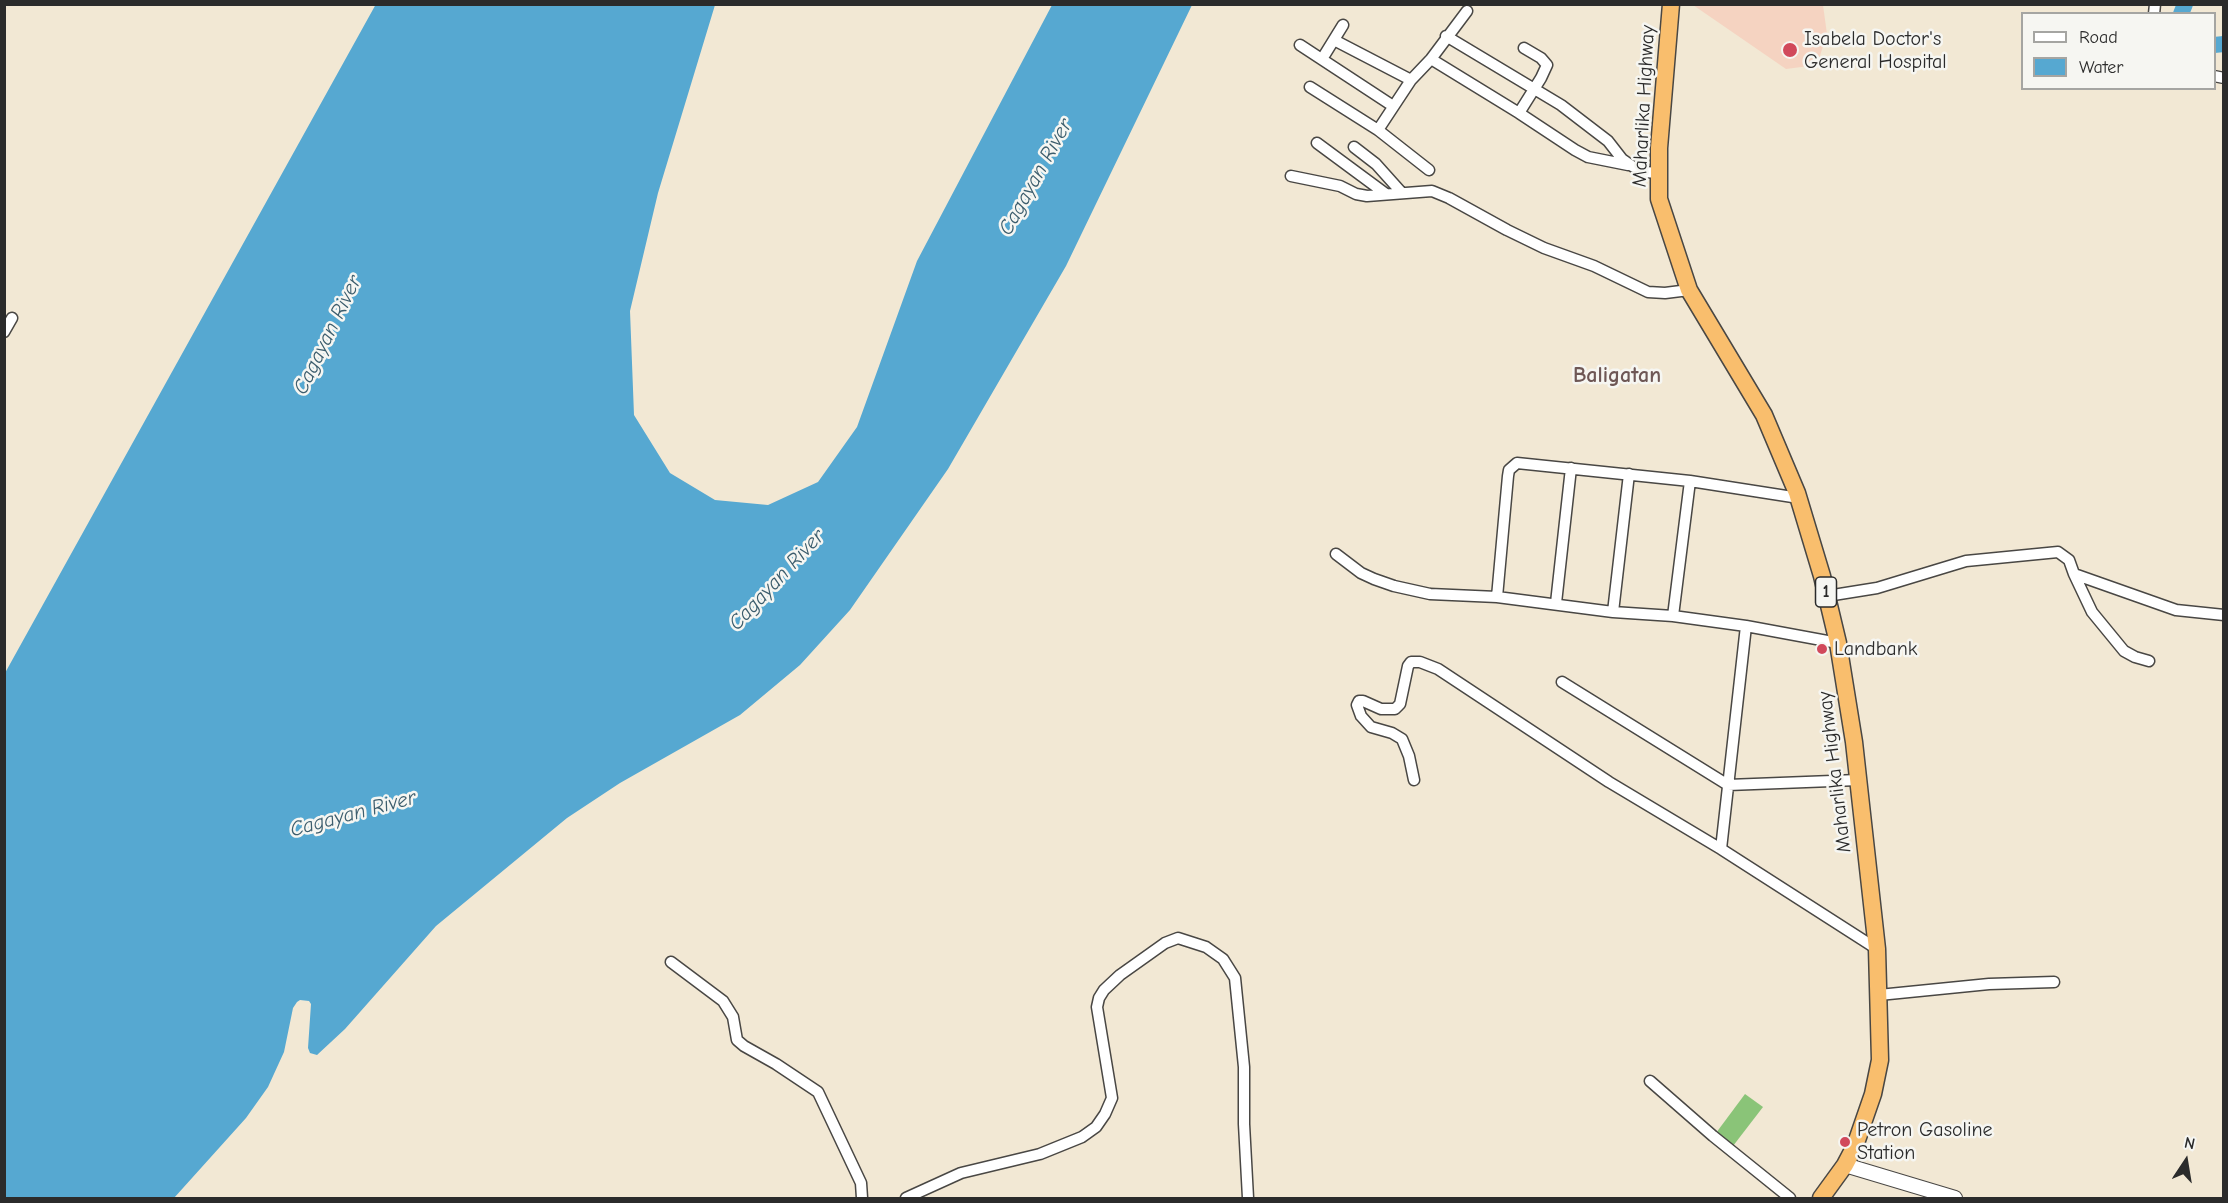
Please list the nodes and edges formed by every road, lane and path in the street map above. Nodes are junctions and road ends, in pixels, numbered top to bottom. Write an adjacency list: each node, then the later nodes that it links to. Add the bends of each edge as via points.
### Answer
1 (1667, 6): 20 (highway, Maharlika Highway / 1)
2 (1467, 11): 4 (street)
3 (1343, 25): 5 (street)
4 (1446, 36): 8 (street); 12 (street)
5 (1334, 40): 9 (street); 10 (street)
6 (1300, 45): 9 (street)
7 (1524, 48): 12 (street, via 1547,65)
8 (1431, 58): 10 (street); 14 (street)
9 (1322, 59): 13 (street)
10 (1411, 80): 13 (street)
11 (1310, 87): 15 (street)
12 (1533, 89): 14 (street); 18 (street, via 1608,141)
13 (1393, 106): 15 (street)
14 (1520, 113): 18 (street, via 1588,157)
15 (1378, 130): 19 (street)
16 (1317, 143): 23 (street)
17 (1354, 147): 22 (street, via 1376,164)
18 (1632, 166): 20 (street)
19 (1429, 170)
20 (1658, 173): 24 (highway, Maharlika Highway / 1, via 1659,199)
21 (1291, 176): 23 (street, via 1340,186 1356,194)
22 (1401, 193): 23 (street); 24 (street, via 1440,194 1544,248 1648,292)
23 (1386, 194)
24 (1689, 290): 30 (highway, Maharlika Highway / 1, via 1764,415)
25 (12, 318): 26 (street)
26 (4, 332)
27 (1571, 468): 28 (street); 34 (street, via 1517,463 1509,470); 35 (street)
28 (1629, 474): 29 (street); 36 (street)
29 (1690, 481): 30 (street); 38 (street)
30 (1799, 498): 33 (highway, Maharlika Highway / 1)
31 (1336, 554): 34 (street, via 1361,573 1394,586 1430,594)
32 (2074, 574): 33 (street, via 2069,560 2058,552 2034,553 1966,561 1877,588); 37 (street, via 2176,610); 41 (street, via 2092,612 2124,651)
33 (1827, 596): 40 (highway, Maharlika Highway / 1)
34 (1497, 597): 35 (street)
35 (1556, 603): 36 (street)
36 (1613, 612): 38 (street)
37 (2223, 615)
38 (1672, 616): 39 (street)
39 (1746, 626): 40 (street); 45 (street)
40 (1838, 643): 44 (highway, Maharlika Highway / 1)
41 (2149, 661)
42 (1562, 682): 45 (street)
43 (1414, 780): 46 (street, via 1402,740 1371,727 1357,705 1363,701 1381,709 1395,709 1400,704 1408,666 1420,662 1438,669 1609,782)
44 (1858, 780): 45 (street); 47 (highway, Maharlika Highway / 1)
45 (1728, 785): 46 (street)
46 (1721, 849): 47 (street)
47 (1877, 949): 50 (highway, Maharlika Highway / 1)
48 (671, 962): 53 (street, via 723,1001 733,1017 737,1040 818,1092 861,1183)
49 (2054, 982): 50 (street)
50 (1879, 995): 52 (highway, Maharlika Highway / 1, via 1880,1060 1863,1125)
51 (1650, 1081): 56 (street)
52 (1845, 1165): 57 (highway, Maharlika Highway / 1); 58 (street)
53 (862, 1198)
54 (906, 1198): 55 (street, via 961,1173 1040,1154 1096,1127 1112,1098 1097,1007 1099,998 1120,975 1178,938 1206,947 1223,959 1235,978 1244,1067)
55 (1248, 1198)
56 (1790, 1198)
57 (1821, 1198)
58 (1955, 1198)

